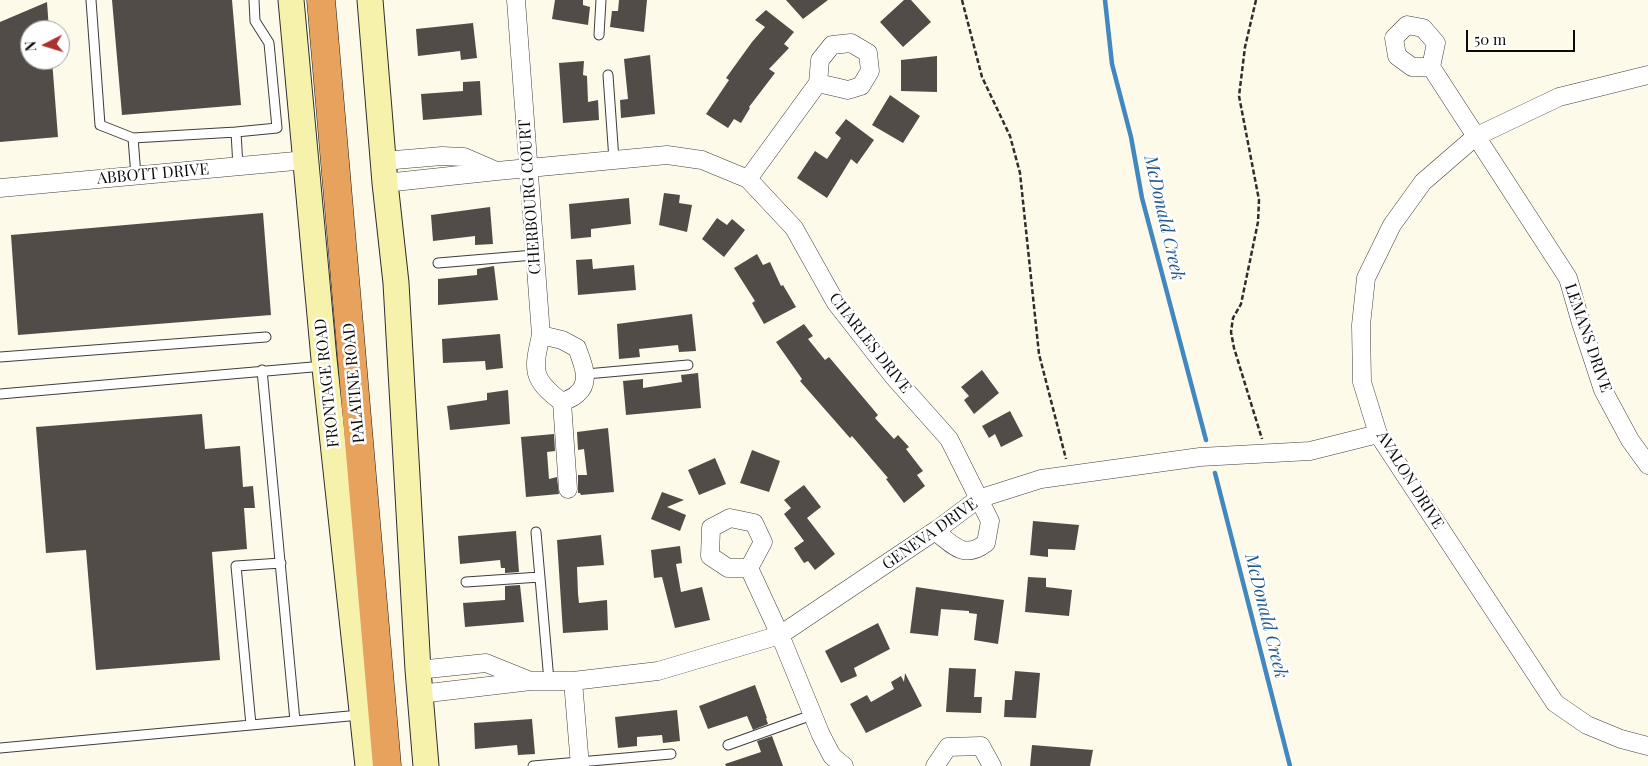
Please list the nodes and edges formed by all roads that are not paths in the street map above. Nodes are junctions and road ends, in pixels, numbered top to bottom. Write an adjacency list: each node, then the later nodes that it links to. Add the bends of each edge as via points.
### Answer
1 (91, 0): 16 (lane, via 100,125)
2 (254, 0): 14 (lane, via 255,21 269,43 278,128)
3 (291, 0): 17 (street, FRONTAGE ROAD)
4 (321, 0): 61 (highway, PALATINE ROAD)
5 (340, 0): 62 (highway, PALATINE ROAD)
6 (370, 0): 21 (street)
7 (516, 0): 20 (street, CHERBOURG COURT)
8 (601, 0): 9 (lane)
9 (599, 35)
10 (1431, 67): 15 (street, LEMANS DRIVE)
11 (608, 75): 18 (lane)
12 (1648, 75): 15 (street, AVALON DRIVE, via 1559,97)
13 (818, 84): 13 (street, via 820,60 832,45 851,43 868,53 870,71 861,86 848,90); 23 (street)
14 (236, 132): 16 (lane); 19 (lane)
15 (1475, 136): 36 (street, AVALON DRIVE, via 1423,182 1392,225 1366,278 1361,325 1362,382); 37 (street, LEMANS DRIVE, via 1568,278 1603,390 1630,440)
16 (133, 138): 22 (lane)
17 (306, 160): 19 (street, ABBOTT DRIVE); 31 (street, FRONTAGE ROAD)
18 (614, 160): 20 (street, CHARLES DRIVE); 23 (street, CHARLES DRIVE, via 668,155 685,157 702,160)
19 (238, 167): 22 (street, ABBOTT DRIVE)
20 (528, 169): 21 (street, CHARLES DRIVE, via 497,171 464,157 442,156); 25 (street, CHERBOURG COURT)
21 (384, 172): 50 (street, via 396,283)
22 (136, 176): 24 (street, ABBOTT DRIVE)
23 (748, 179): 39 (street, CHARLES DRIVE, via 794,228 836,303 893,376 949,439)
24 (0, 188)
25 (534, 255): 26 (lane); 27 (street, CHERBOURG COURT)
26 (438, 263)
27 (540, 334): 33 (street, via 577,348); 35 (street, CHERBOURG COURT, via 536,375 546,390)
28 (266, 337): 29 (lane)
29 (0, 357)
30 (688, 365): 33 (lane)
31 (324, 366): 32 (lane); 51 (street, FRONTAGE ROAD)
32 (262, 370): 34 (lane); 42 (lane)
33 (586, 374): 35 (street, via 578,394)
34 (0, 394)
35 (562, 402): 38 (street)
36 (1378, 434): 39 (street, GENEVA DRIVE, via 1310,451 1200,457 1070,475); 56 (street, AVALON DRIVE, via 1555,703 1587,725)
37 (1648, 465)
38 (568, 489)
39 (978, 498): 40 (street, GENEVA DRIVE); 40 (street, CHARLES DRIVE, via 990,521 986,543 979,549 962,551)
40 (935, 531): 46 (street, GENEVA DRIVE)
41 (536, 532): 44 (lane)
42 (280, 563): 53 (lane); 54 (lane, via 236,566)
43 (749, 568): 46 (street)
44 (540, 577): 45 (lane); 49 (lane)
45 (466, 582)
46 (780, 635): 47 (street, GENEVA DRIVE, via 658,671); 52 (street)
47 (573, 680): 49 (street, GENEVA DRIVE); 59 (street)
48 (531, 681): 49 (street, GENEVA DRIVE); 50 (street, GENEVA DRIVE); 50 (street, GENEVA DRIVE, via 486,663)
49 (549, 681)
50 (419, 682): 63 (street)
51 (363, 715): 53 (lane); 60 (street, FRONTAGE ROAD)
52 (812, 715): 55 (lane); 65 (street, via 832,756)
53 (295, 721): 54 (lane)
54 (250, 725): 57 (lane)
55 (728, 745)
56 (1648, 746)
57 (0, 748)
58 (671, 754): 59 (lane)
59 (580, 764): 64 (lane)
60 (368, 766)
61 (387, 766)
62 (406, 766)
63 (426, 766)
64 (534, 766)
65 (844, 766)
66 (935, 766): 67 (street, via 948,747 982,746)
67 (992, 766)

